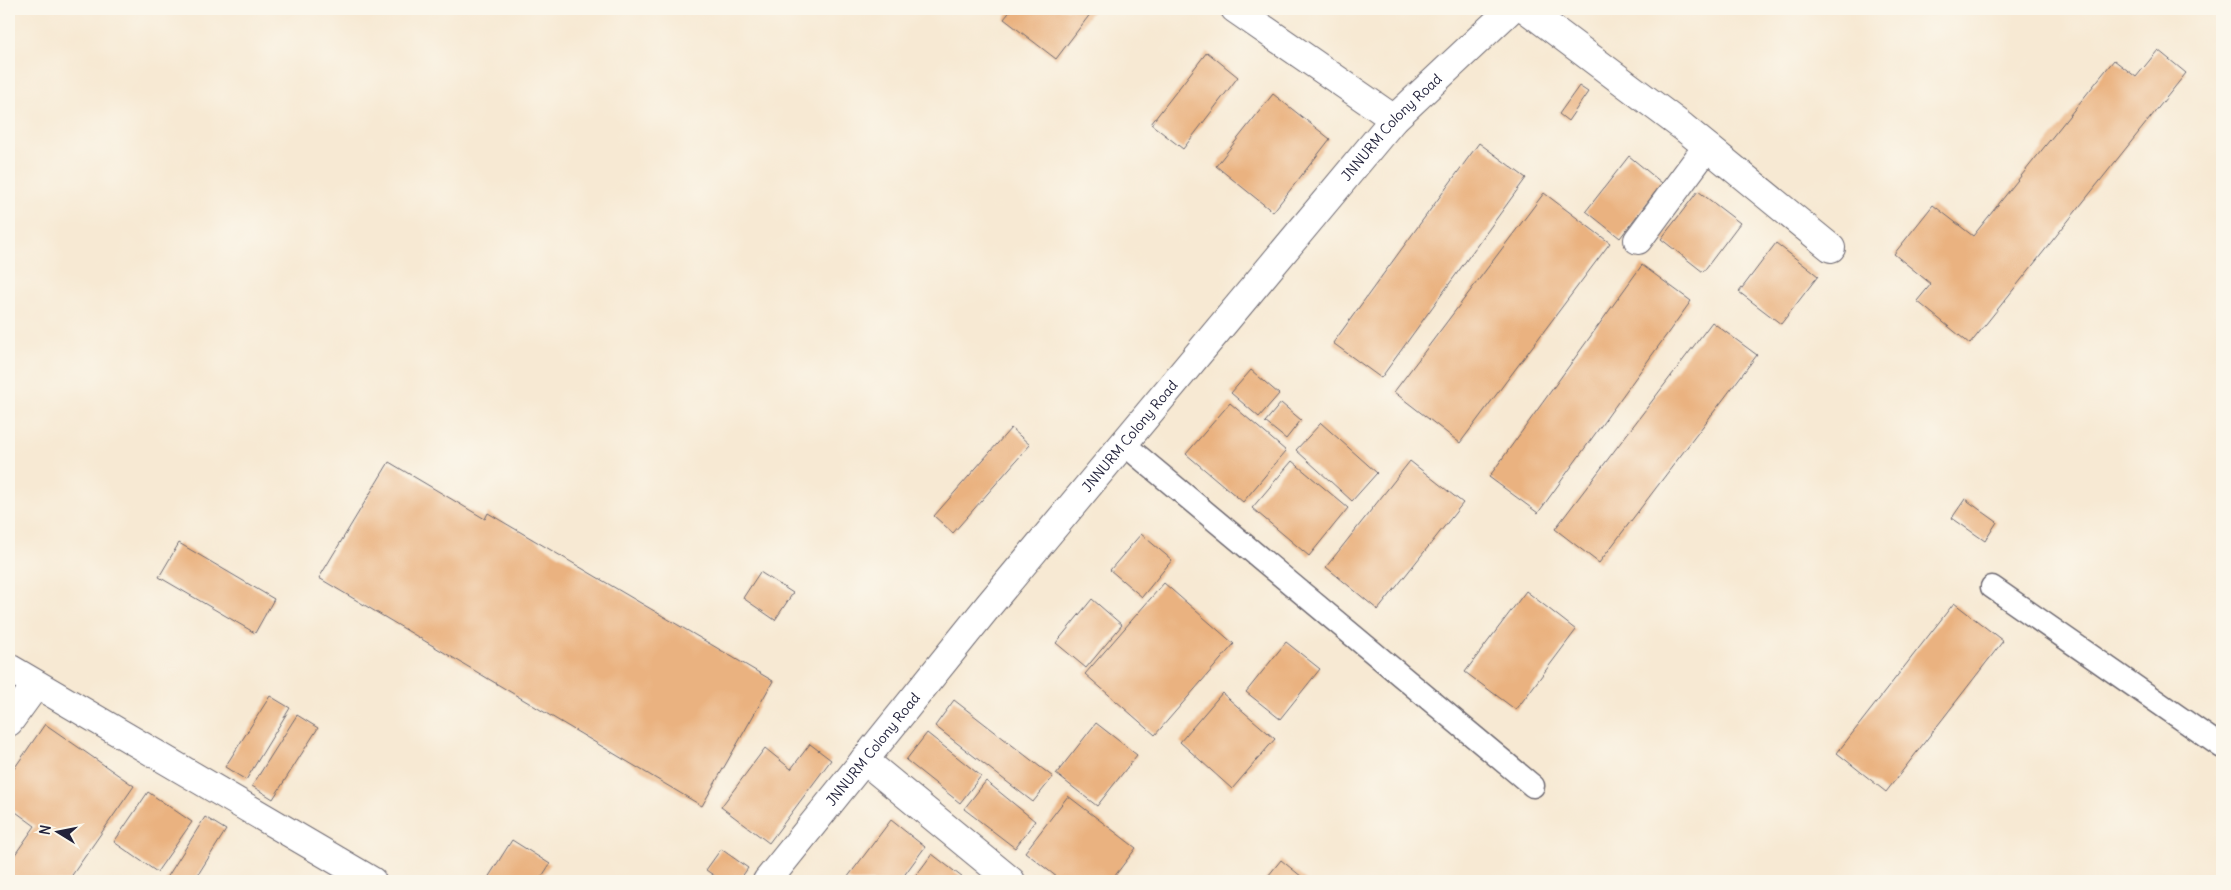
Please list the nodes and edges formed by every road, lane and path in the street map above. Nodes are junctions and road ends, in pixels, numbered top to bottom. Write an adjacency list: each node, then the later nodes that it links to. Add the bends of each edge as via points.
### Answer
1 (1235, 9): 4 (street)
2 (1511, 9): 4 (street, JNNURM Colony Road)
3 (1526, 9): 5 (street)
4 (1394, 119): 8 (street, JNNURM Colony Road)
5 (1707, 147): 6 (street); 7 (street)
6 (1638, 240)
7 (1831, 248)
8 (1125, 445): 14 (street, JNNURM Colony Road, via 989,605); 15 (lane)
9 (1992, 587): 13 (lane)
10 (9, 668): 11 (street)
11 (36, 684): 12 (street); 16 (street)
12 (9, 722)
13 (2222, 747)
14 (864, 760): 17 (street, JNNURM Colony Road); 18 (street)
15 (1533, 786)
16 (372, 881)
17 (767, 881)
18 (1011, 881)

